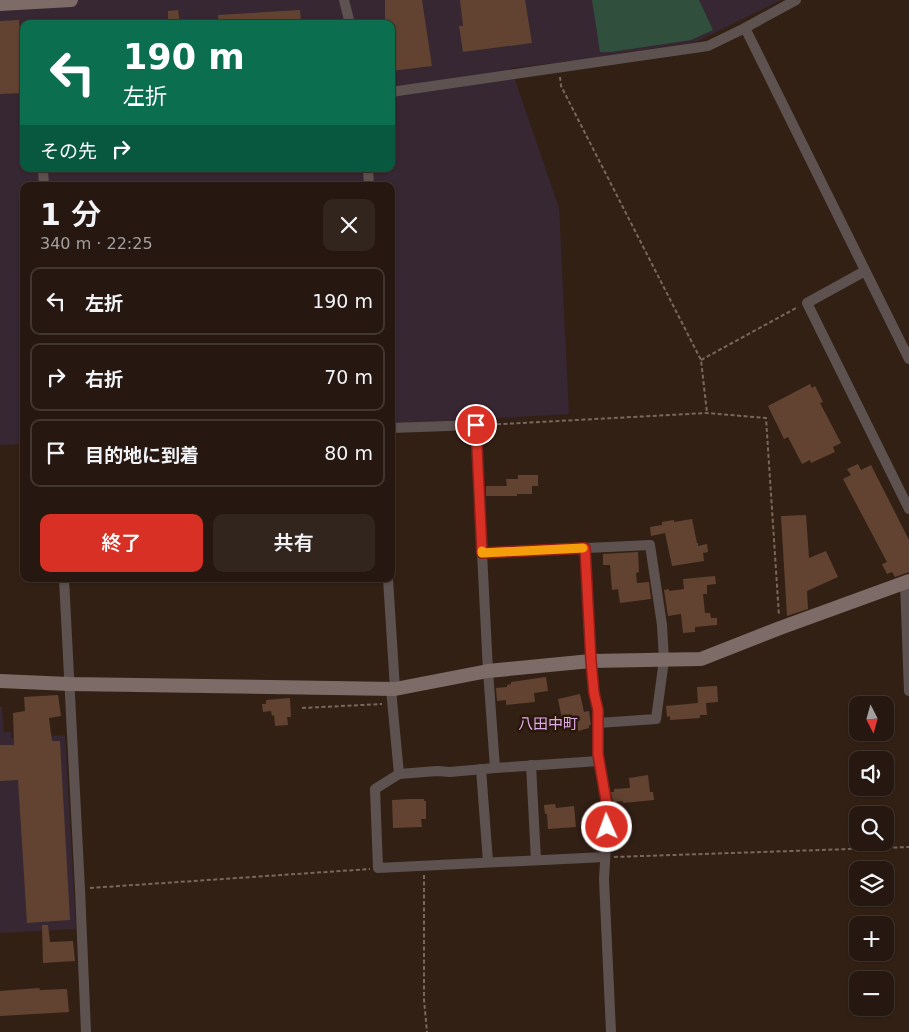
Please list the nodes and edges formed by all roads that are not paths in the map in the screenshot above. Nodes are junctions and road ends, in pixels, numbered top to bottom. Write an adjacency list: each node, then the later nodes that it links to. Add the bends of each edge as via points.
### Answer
1 (71, 0): 4 (street)
2 (344, 0): 5 (street)
3 (796, 0): 6 (street)
4 (0, 4)
5 (349, 20)
6 (745, 28): 7 (street, via 708,46); 8 (street)
7 (395, 91)
8 (865, 271): 9 (street); 11 (street, via 807,302)
9 (909, 359)
10 (395, 428): 13 (street, via 476,425)
11 (909, 509)
12 (585, 548): 13 (street); 17 (street, via 650,545); 18 (street)
13 (482, 553): 19 (street)
14 (64, 582): 21 (street)
15 (388, 582): 22 (street)
16 (907, 582): 17 (street, via 701,659); 23 (street)
17 (664, 660): 18 (street); 24 (street, via 656,719)
18 (591, 661): 19 (street); 24 (street)
19 (488, 671): 22 (street); 27 (street)
20 (0, 681): 21 (street)
21 (69, 684): 22 (street); 33 (street)
22 (393, 689): 29 (street)
23 (909, 691)
24 (598, 723): 25 (street)
25 (599, 761): 26 (street); 30 (street, via 608,812)
26 (531, 765): 27 (street); 31 (street)
27 (495, 768): 28 (street)
28 (481, 769): 29 (street); 32 (street)
29 (399, 774): 32 (street, via 375,789 378,868)
30 (605, 857): 31 (street); 34 (street)
31 (536, 860): 32 (street)
32 (488, 862)
33 (86, 1032)
34 (611, 1032)

